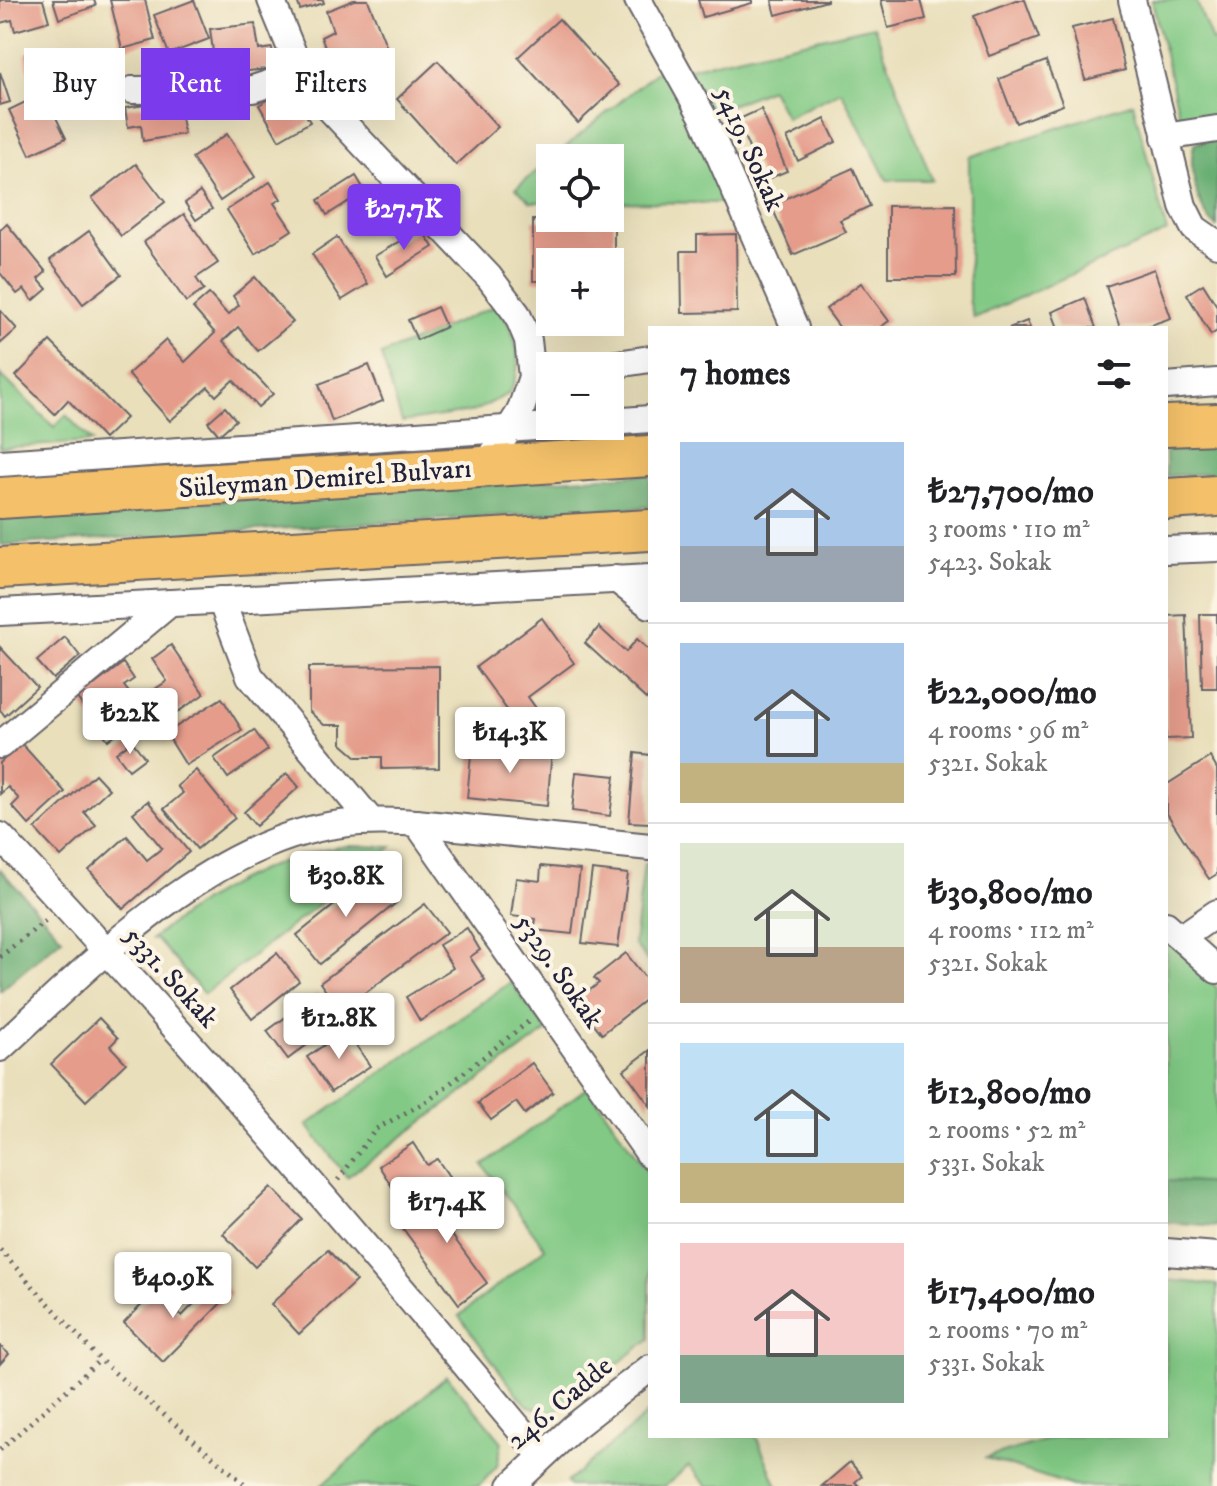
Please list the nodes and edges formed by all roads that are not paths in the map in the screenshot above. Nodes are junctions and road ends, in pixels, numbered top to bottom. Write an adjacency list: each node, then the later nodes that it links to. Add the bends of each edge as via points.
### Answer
1 (271, 0): 4 (street)
2 (638, 0): 11 (street, 5419. Sokak, via 702,115)
3 (1132, 0): 9 (street)
4 (291, 48)
5 (266, 85): 6 (street)
6 (132, 90)
7 (340, 120): 13 (street, via 503,294)
8 (1217, 129): 9 (street)
9 (1165, 137): 10 (street, via 1187,218)
10 (1217, 244)
11 (794, 326)
12 (648, 359): 14 (street)
13 (536, 362)
14 (624, 363)
15 (1217, 382): 17 (street)
16 (536, 385): 23 (street)
17 (1168, 386)
18 (648, 419): 19 (street)
19 (624, 421)
20 (1217, 424): 21 (highway)
21 (1168, 426)
22 (536, 427): 23 (street)
23 (511, 428): 25 (street); 26 (street)
24 (648, 456): 26 (highway, Süleyman Demirel Bulvarı)
25 (0, 463)
26 (485, 467): 28 (highway, Süleyman Demirel Bulvarı)
27 (1217, 496): 29 (highway)
28 (0, 498)
29 (1168, 499)
30 (648, 530): 33 (highway)
31 (1217, 548): 32 (street)
32 (1168, 550)
33 (0, 568)
34 (648, 578): 35 (street)
35 (616, 579): 36 (street); 38 (street)
36 (221, 600): 37 (street); 41 (street, via 250,676)
37 (170, 603): 39 (street); 40 (street)
38 (648, 603)
39 (0, 612)
40 (0, 745)
41 (371, 821): 42 (street); 47 (street, via 320,827 261,847 199,882)
42 (417, 823): 44 (street); 50 (street, 5329. Sokak)
43 (0, 836): 47 (street, 5331. Sokak)
44 (648, 847)
45 (1217, 913): 46 (street)
46 (1174, 931): 48 (street)
47 (108, 951): 49 (street); 54 (street, 5331. Sokak, via 325,1197)
48 (1217, 970)
49 (0, 1048)
50 (648, 1152)
51 (1168, 1252): 52 (street)
52 (1217, 1256)
53 (648, 1370): 54 (street, 246. Cadde)
54 (531, 1474)

